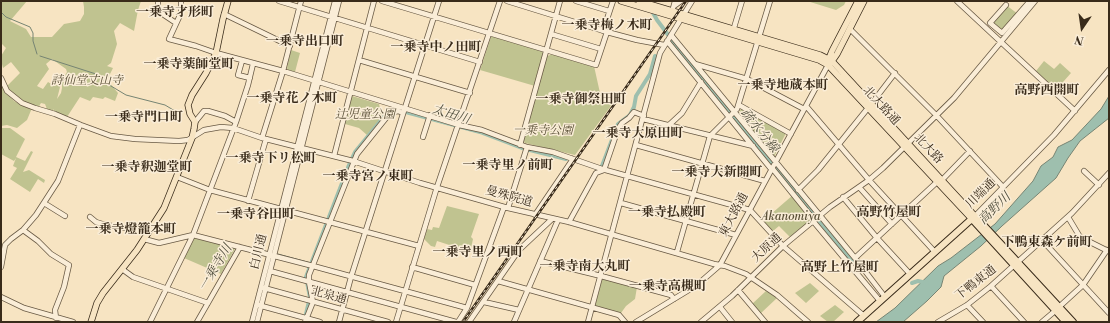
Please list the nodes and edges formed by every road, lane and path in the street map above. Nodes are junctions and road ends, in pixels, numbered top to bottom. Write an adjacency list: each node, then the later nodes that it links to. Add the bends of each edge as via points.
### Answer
1 (158, 1): 38 (street, via 161,13)
2 (181, 1): 38 (street, via 182,13)
3 (279, 1): 30 (street)
4 (301, 1): 30 (street)
5 (334, 1): 36 (street, 白川通)
6 (339, 1): 36 (street, 白川通)
7 (374, 1): 39 (street)
8 (382, 1): 35 (street)
9 (439, 1): 35 (street)
10 (500, 1): 43 (street)
11 (507, 1): 34 (street)
12 (560, 1): 34 (street)
13 (576, 1): 31 (street)
14 (613, 1): 31 (street)
15 (621, 1): 28 (main road, 北大路通)
16 (675, 1): 32 (street)
17 (681, 1): 32 (street)
18 (692, 1): 37 (street)
19 (742, 1): 42 (street)
20 (763, 1): 27 (street)
21 (858, 1): 56 (main road, 東大路通)
22 (864, 1): 40 (main road, 東大路通)
23 (957, 1): 47 (street)
24 (1030, 1): 29 (street, via 1002,33 990,23)
25 (1035, 1): 47 (street, 大原通)
26 (226, 2): 33 (main road)
27 (770, 2): 46 (street)
28 (647, 5): 32 (main road, 北大路通)
29 (1006, 5)
30 (300, 7): 36 (street); 49 (street)
31 (610, 11): 41 (street)
32 (672, 11): 37 (main road, 北大路通)
33 (224, 14): 49 (street); 52 (main road)
34 (556, 15): 41 (street); 44 (street)
35 (434, 16): 43 (street); 48 (street)
36 (333, 17): 39 (street); 66 (street, 白川通)
37 (682, 17): 42 (main road, 北大路通); 45 (street)
38 (176, 24): 52 (street, via 169,39)
39 (367, 28): 48 (street); 54 (street)
40 (850, 29): 56 (main road, 東大路通); 61 (street)
41 (605, 31): 45 (street, via 637,40); 50 (street)
42 (733, 32): 46 (main road, 北大路通)
43 (490, 33): 51 (street); 55 (street)
44 (551, 34): 50 (street); 51 (street)
45 (668, 39): 58 (street); 67 (street); 77 (street, via 660,53)
46 (759, 40): 56 (main road, 北大路通); 65 (street)
47 (1001, 41): 74 (street); 76 (street, 大原通, via 971,79)
48 (425, 45): 55 (street); 62 (street)
49 (290, 46): 60 (street)
50 (601, 49): 51 (street, via 596,65)
51 (546, 51): 93 (street)
52 (216, 53): 53 (street); 80 (main road, via 188,105)
53 (242, 60): 57 (street); 64 (street, via 238,75)
54 (359, 60): 62 (street); 68 (street)
55 (480, 62): 69 (street)
56 (829, 62): 71 (main road, 北大路通); 72 (street, 東大路通)
57 (253, 64): 60 (street); 64 (street)
58 (695, 64): 65 (street); 75 (street)
59 (1109, 70): 74 (street, 川端通)
60 (283, 71): 66 (street); 90 (street)
61 (895, 73): 71 (street); 76 (street)
62 (414, 77): 69 (street); 73 (street)
63 (1, 78): 82 (street, 曼殊院道, via 7,91 22,103)
64 (250, 78): 81 (street)
65 (747, 79): 70 (street); 72 (street)
66 (316, 81): 68 (street); 96 (street, 白川通)
67 (701, 82): 78 (street); 84 (street, via 682,113)
68 (350, 92): 73 (street); 99 (street)
69 (470, 93): 83 (street)
70 (739, 105): 75 (street); 86 (street)
71 (870, 105): 91 (street); 92 (main road, 北大路通)
72 (805, 108): 86 (street, 東大路通); 91 (street)
73 (404, 111): 79 (street); 100 (street, via 390,113); 105 (street)
74 (1075, 111): 115 (street, 川端通)
75 (735, 113): 78 (street); 103 (street)
76 (936, 115): 92 (street, 大原通); 98 (street)
77 (644, 117): 84 (street); 94 (street); 104 (street, via 634,112 622,123)
78 (730, 117): 87 (street); 95 (street)
79 (429, 118): 83 (street); 88 (street)
80 (195, 122): 81 (street, via 204,111 208,111); 89 (main road)
81 (236, 122): 85 (street)
82 (80, 125): 89 (street, 曼殊院道, via 122,138 167,141); 122 (street, via 58,182)
83 (458, 126): 93 (street, via 482,130); 116 (street)
84 (668, 126): 87 (street)
85 (233, 128): 89 (street, 曼殊院道, via 204,130); 90 (street, 曼殊院道); 117 (street)
86 (791, 134): 103 (street, 東大路通)
87 (710, 136): 95 (street); 102 (street)
88 (422, 137)
89 (192, 138): 109 (main road)
90 (264, 139): 96 (street, 曼殊院道); 121 (street)
91 (838, 144): 110 (street); 118 (street)
92 (906, 144): 110 (street, 大原通); 112 (main road, 北大路通)
93 (520, 145): 97 (street)
94 (636, 145): 102 (street); 108 (street)
95 (753, 146): 103 (street)
96 (299, 147): 99 (street, 曼殊院道); 125 (street, 白川通)
97 (526, 148): 101 (street, via 553,152); 124 (street)
98 (970, 151): 112 (street); 115 (street)
99 (334, 156): 100 (street, 曼殊院道)
100 (352, 160): 105 (street, 曼殊院道); 136 (street)
101 (572, 160): 104 (street); 127 (street)
102 (702, 163): 111 (street); 119 (street)
103 (773, 166): 111 (street, 東大路通); 118 (street); 132 (street)
104 (601, 169): 108 (street); 137 (street, via 596,173)
105 (384, 171): 116 (street, 曼殊院道); 140 (street)
106 (1084, 171): 113 (street)
107 (1109, 174): 113 (street, 下鴨東通)
108 (628, 176): 119 (street); 123 (street)
109 (177, 177): 117 (street); 141 (main road, via 164,208)
110 (869, 180): 114 (street, 大原通); 128 (street)
111 (765, 181): 126 (street, 東大路通)
112 (939, 181): 128 (street); 134 (main road, 北大路通)
113 (1099, 185): 131 (street, 下鴨東通)
114 (859, 187): 120 (street, 大原通); 138 (street)
115 (1004, 187): 134 (street, 川端通)
116 (437, 188): 124 (street, 曼殊院道); 148 (street)
117 (210, 190): 121 (street); 142 (street)
118 (798, 190): 132 (street)
119 (693, 194): 126 (street); 135 (street)
120 (843, 197): 132 (street, 大原通); 145 (street)
121 (248, 201): 125 (street)
122 (44, 203): 129 (street); 139 (street)
123 (620, 203): 135 (street); 143 (street)
124 (506, 207): 127 (street, 曼殊院道); 171 (street)
125 (283, 210): 136 (street); 154 (street, 白川通)
126 (750, 210): 144 (street, 東大路通); 149 (street)
127 (535, 215): 133 (street, 曼殊院道)
128 (900, 215): 138 (street); 153 (street)
129 (65, 216)
130 (90, 217): 141 (street, via 106,225)
131 (1068, 217): 147 (street, 下鴨東通); 151 (street, via 1080,237)
132 (816, 218): 149 (street, 大原通); 155 (street); 182 (street)
133 (555, 219): 137 (street, 曼殊院道); 157 (street); 170 (street, via 519,250)
134 (974, 219): 153 (highway, 川端通); 158 (highway, 北大路通)
135 (686, 221): 144 (street); 152 (street)
136 (328, 222): 140 (street); 160 (street)
137 (568, 222): 143 (street, 曼殊院道)
138 (892, 224): 145 (street)
139 (23, 230): 156 (street, via 5,245); 197 (street, via 38,240 51,254 69,265 55,310)
140 (365, 232): 148 (street); 167 (street)
141 (148, 233): 146 (main road)
142 (193, 235): 146 (street, via 159,243); 150 (street); 174 (street)
143 (612, 235): 152 (street, 曼殊院道); 166 (street)
144 (736, 235): 159 (street, 東大路通)
145 (877, 238): 155 (street); 165 (street)
146 (144, 239): 163 (main road)
147 (1042, 240): 158 (street, 下鴨東通); 172 (street)
148 (419, 246): 162 (street)
149 (783, 246): 168 (street, 大原通); 196 (street)
150 (238, 247): 154 (street); 185 (street)
151 (1108, 250): 172 (street)
152 (677, 252): 159 (street, 曼殊院道)
153 (934, 252): 165 (highway, 川端通)
154 (271, 255): 160 (street); 164 (street, 白川通); 175 (street, 白川通)
155 (855, 258): 182 (street)
156 (2, 259): 161 (street)
157 (540, 261): 166 (street); 176 (street)
158 (1016, 263): 173 (street, 下鴨東通); 192 (highway, 北大路通)
159 (720, 265): 168 (street, 曼殊院道); 181 (street, 東大路通, via 697,285)
160 (311, 266): 167 (street); 169 (street)
161 (1, 267)
162 (412, 267): 171 (street); 178 (street)
163 (122, 269): 174 (street, via 133,276); 201 (main road, via 97,303)
164 (270, 271): 169 (street); 175 (street, 白川通)
165 (910, 274): 182 (highway, 川端通)
166 (601, 276): 181 (street, via 671,295); 191 (street)
167 (351, 277): 178 (street); 179 (street)
168 (750, 277): 177 (street, 大原通); 218 (street, 曼殊院道, via 780,297)
169 (307, 281): 179 (street); 183 (street)
170 (498, 281): 176 (street); 184 (street)
171 (476, 285): 190 (street)
172 (1083, 285): 192 (street); 195 (street)
173 (991, 286): 187 (street, 下鴨東通); 222 (street)
174 (167, 288): 185 (street); 202 (street)
175 (263, 288): 183 (street, 北泉通); 186 (street, 白川通)
176 (527, 290): 191 (street); 194 (street)
177 (738, 290): 189 (street, 大原通); 217 (street)
178 (405, 291): 188 (street); 190 (street)
179 (347, 292): 188 (street); 193 (street)
180 (1, 296): 197 (street, via 24,308)
181 (674, 298): 215 (street, 東大路通)
182 (882, 299): 196 (highway, 川端通)
183 (311, 301): 193 (street, 北泉通); 198 (street)
184 (484, 302): 194 (street); 211 (street)
185 (208, 303): 203 (street)
186 (258, 305): 198 (street); 204 (street, 白川通); 205 (street, 白川通)
187 (967, 305): 220 (street, 下鴨東通); 221 (street)
188 (400, 306): 209 (street); 210 (street)
189 (720, 307): 199 (street, 大原通); 216 (street)
190 (467, 308): 210 (street)
191 (592, 308): 213 (street); 214 (street, via 619,315)
192 (1057, 309): 223 (street); 224 (highway, 北大路通); 225 (highway, 北大路通)
193 (342, 310): 207 (street); 208 (street, 北泉通)
194 (519, 310): 212 (street)
195 (1109, 313)
196 (864, 316): 219 (highway, 川端通)
197 (56, 318): 200 (street)
198 (306, 320): 206 (street)
199 (704, 321)
200 (73, 322)
201 (91, 322)
202 (150, 322)
203 (198, 322)
204 (252, 322)
205 (257, 322)
206 (320, 322)
207 (339, 322)
208 (388, 322)
209 (396, 322)
210 (457, 322)
211 (469, 322)
212 (514, 322)
213 (588, 322)
214 (625, 322)
215 (636, 322)
216 (732, 322)
217 (765, 322)
218 (808, 322)
219 (857, 322)
220 (940, 322)
221 (983, 322)
222 (1024, 322)
223 (1042, 322)
224 (1066, 322)
225 (1073, 322)

